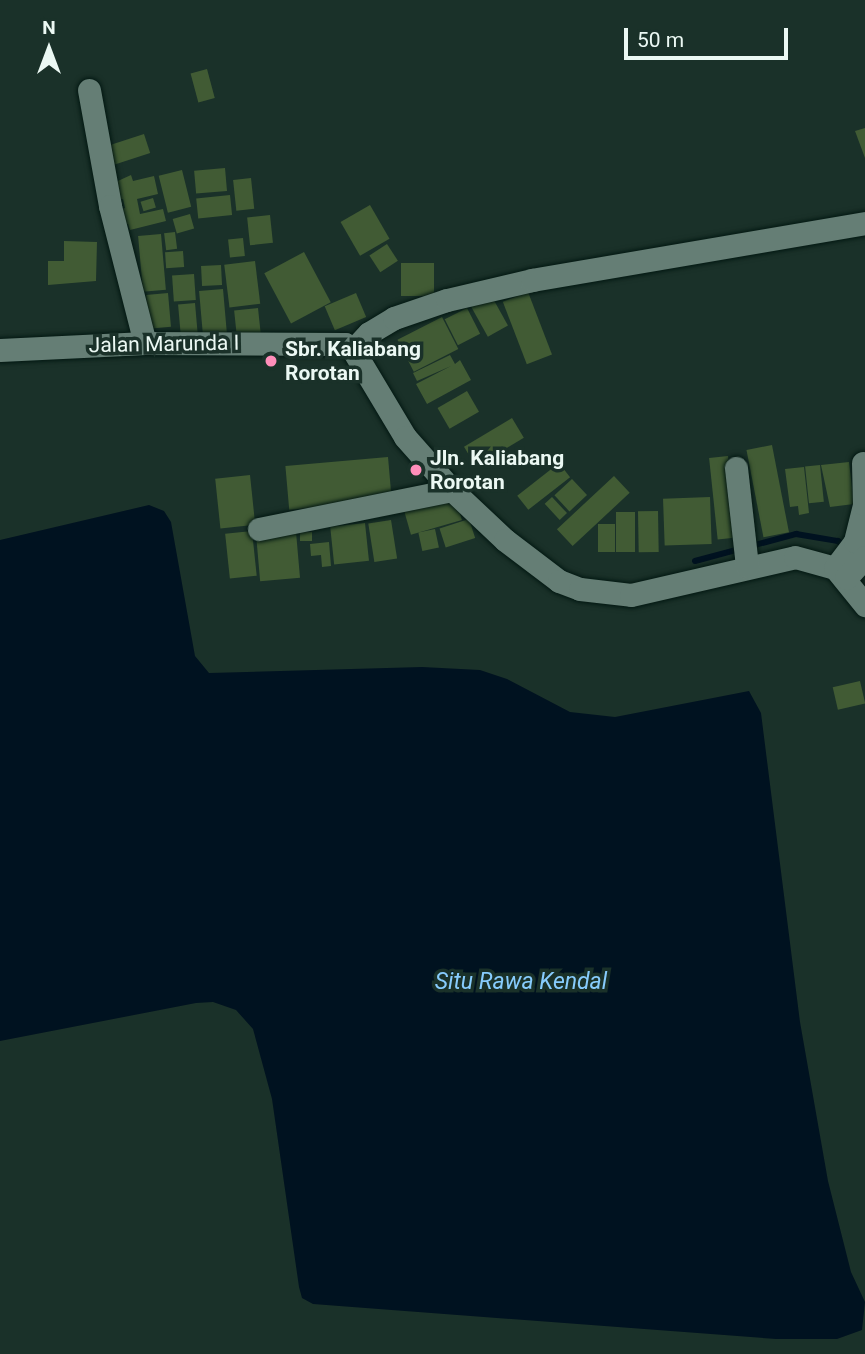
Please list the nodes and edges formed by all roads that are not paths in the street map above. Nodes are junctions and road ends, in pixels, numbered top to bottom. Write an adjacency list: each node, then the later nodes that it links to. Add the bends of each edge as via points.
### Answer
1 (89, 90): 3 (street, via 110,206)
2 (865, 223): 5 (street, via 532,280 394,318 369,333)
3 (145, 343): 4 (street, Jalan Marunda I); 5 (street, Jalan Marunda I, via 329,343)
4 (0, 350)
5 (353, 350): 8 (street, via 405,437)
6 (863, 463): 11 (street, via 864,504)
7 (736, 468): 10 (street)
8 (452, 490): 9 (street); 10 (street, via 536,565 580,589 631,595)
9 (259, 529)
10 (745, 552): 11 (street)
11 (850, 561): 12 (street)
12 (865, 605)

